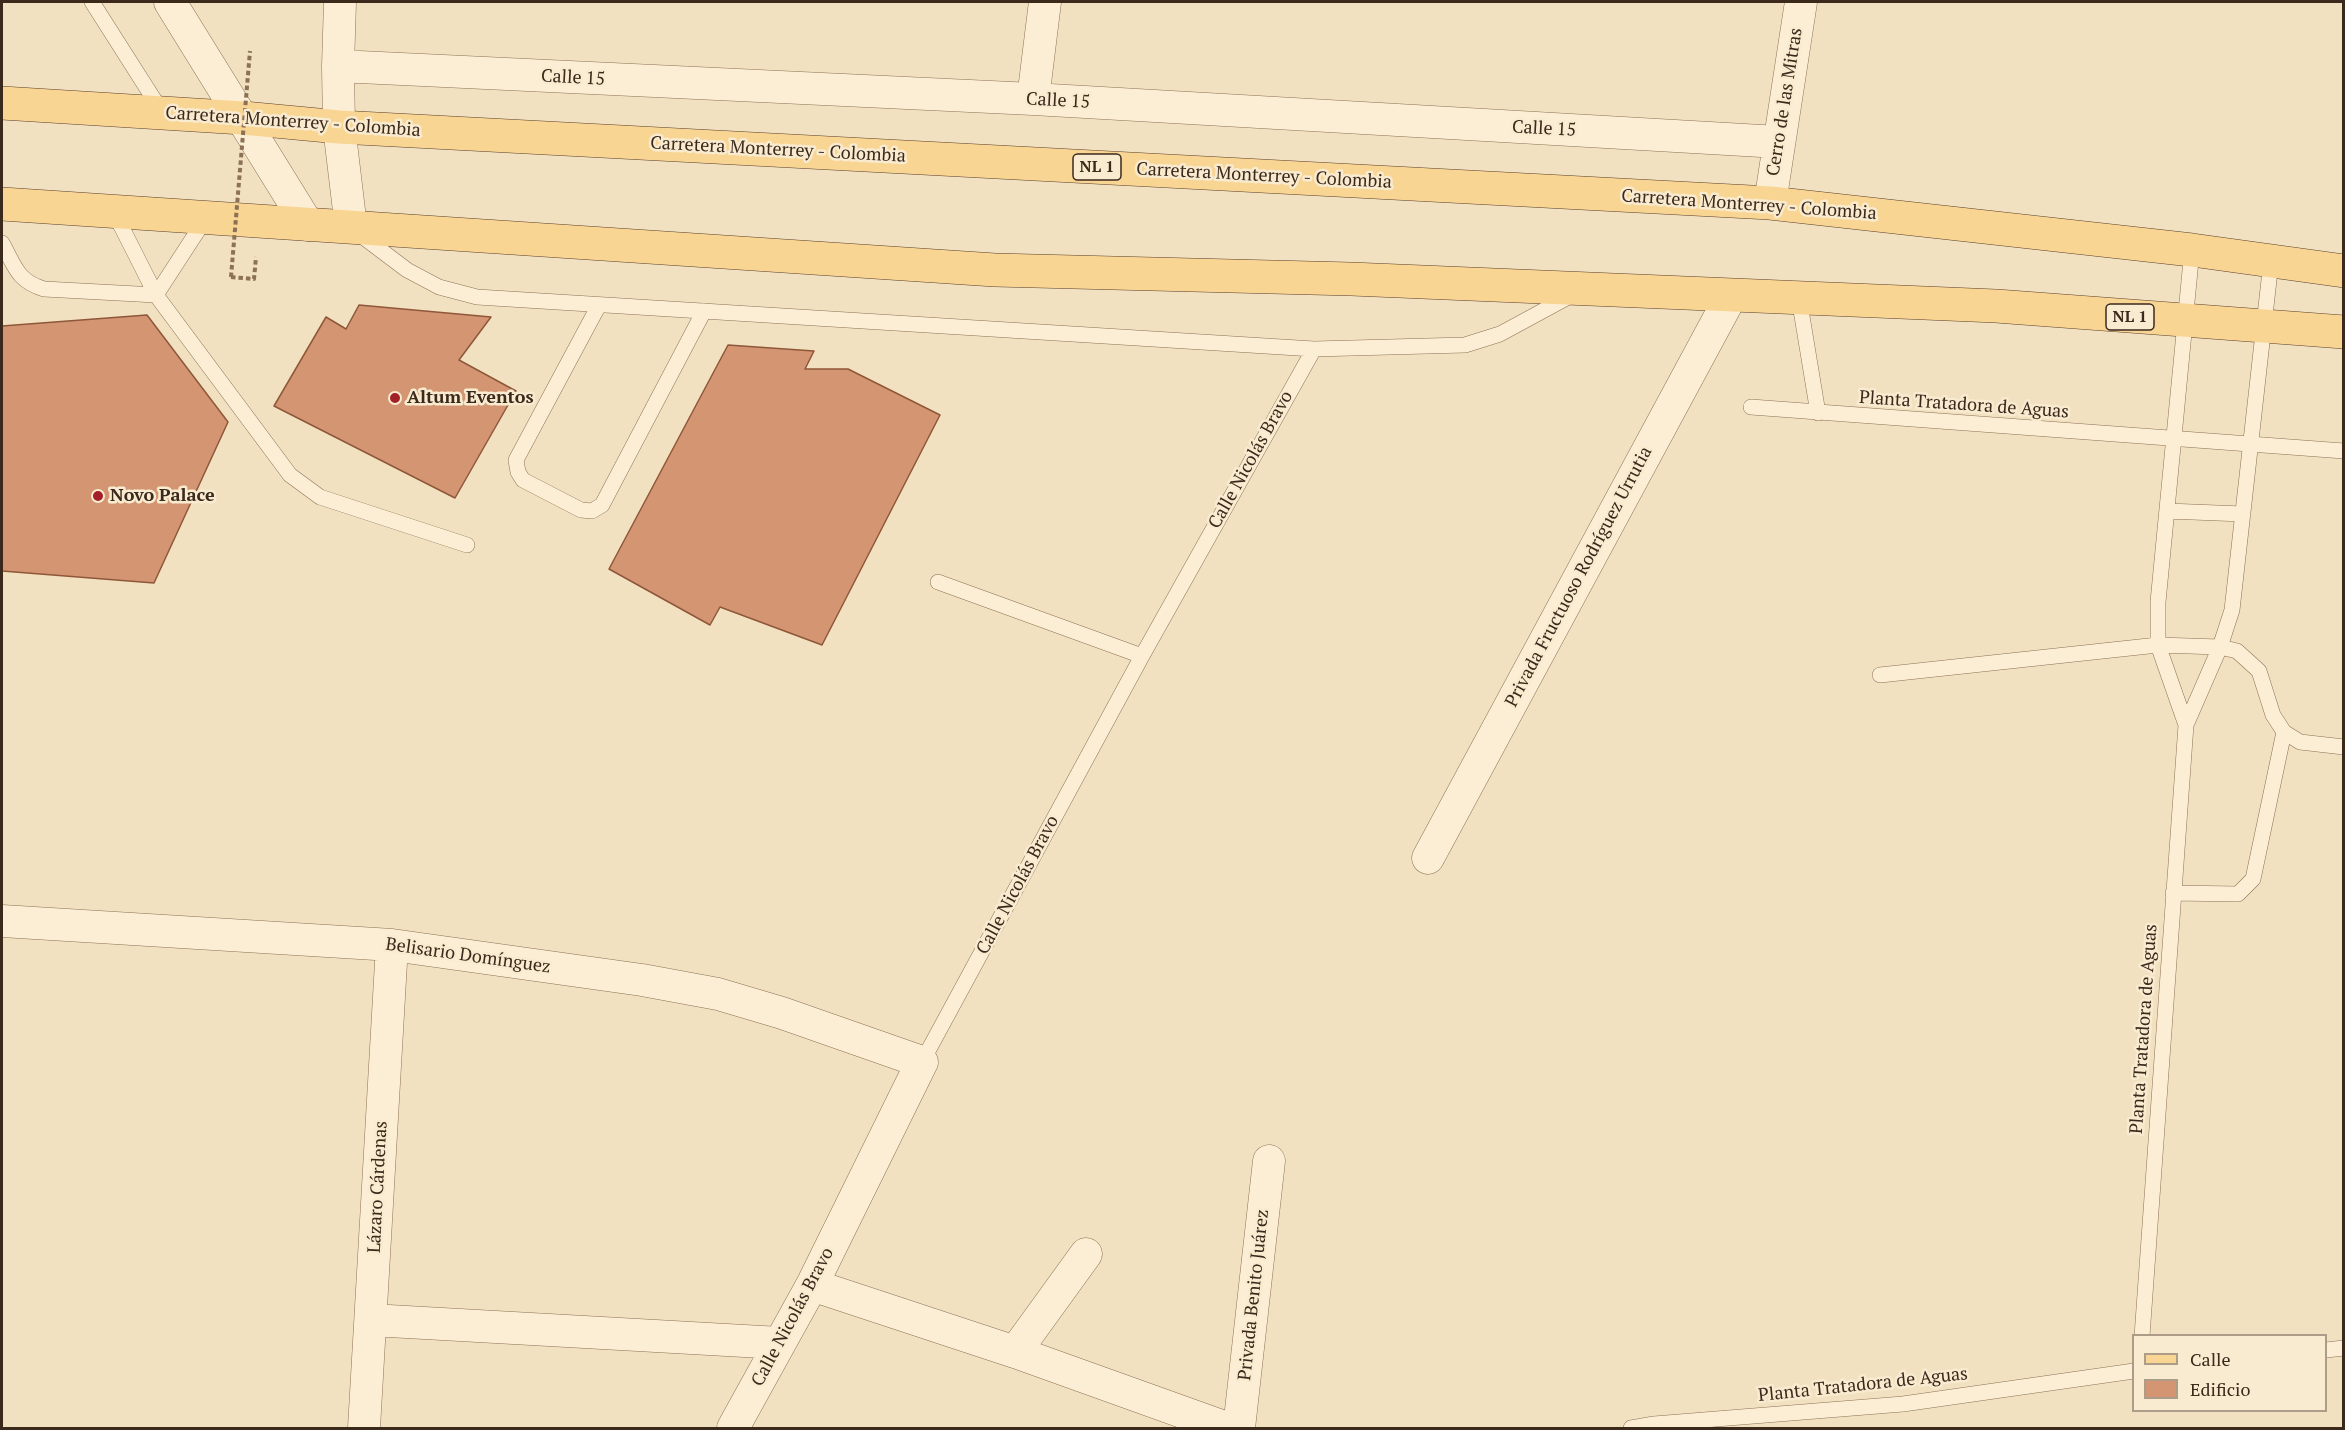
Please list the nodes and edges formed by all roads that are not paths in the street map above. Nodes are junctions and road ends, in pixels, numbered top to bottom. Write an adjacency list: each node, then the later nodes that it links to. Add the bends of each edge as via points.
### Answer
1 (92, 2): 9 (lane)
2 (170, 2): 10 (street)
3 (340, 2): 6 (street)
4 (1045, 2): 7 (street)
5 (1801, 2): 12 (street, Cerro de las Mitras)
6 (338, 66): 7 (street, Calle 15); 11 (street)
7 (1033, 99): 12 (street, Calle 15)
8 (2, 103): 9 (main road, Carretera Monterrey - Colombia / NL 1)
9 (162, 112): 10 (main road, Carretera Monterrey - Colombia / NL 1)
10 (243, 118): 11 (main road, Carretera Monterrey - Colombia / NL 1); 17 (street)
11 (339, 127): 13 (main road, Carretera Monterrey - Colombia / NL 1); 18 (street)
12 (1779, 142): 13 (street, Cerro de las Mitras)
13 (1770, 203): 20 (main road, Carretera Monterrey - Colombia / NL 1)
14 (2, 204): 15 (main road, NL 1)
15 (114, 212): 16 (main road, NL 1); 24 (lane)
16 (206, 218): 17 (main road, NL 1); 24 (lane)
17 (308, 225): 18 (main road, NL 1)
18 (351, 227): 23 (main road, NL 1, via 994,270); 27 (lane, via 407,270 439,287 477,297)
19 (2, 243): 24 (lane, via 21,278 32,285 44,289)
20 (2192, 250): 21 (main road, Carretera Monterrey - Colombia / NL 1); 29 (lane, Planta Tratadora de Aguas)
21 (2271, 262): 22 (main road, Carretera Monterrey - Colombia / NL 1); 30 (lane, Planta Tratadora de Aguas)
22 (2343, 270)
23 (1583, 289): 25 (main road, NL 1); 32 (lane, via 1500,334 1465,345)
24 (156, 295): 40 (lane, via 290,475 306,488 320,497)
25 (1731, 296): 26 (main road, NL 1); 49 (street, Privada Fructuoso Rodríguez Urrutia)
26 (1799, 298): 29 (main road, NL 1, via 1996,306); 34 (lane)
27 (599, 305): 28 (lane); 28 (lane, via 516,460 523,480 581,510 592,511 602,505)
28 (704, 311): 32 (lane)
29 (2185, 321): 30 (main road, NL 1); 35 (lane, Planta Tratadora de Aguas)
30 (2265, 327): 31 (main road, NL 1); 36 (lane, Planta Tratadora de Aguas)
31 (2343, 333)
32 (1314, 349): 44 (lane, Calle Nicolás Bravo)
33 (1751, 408): 34 (lane, Planta Tratadora de Aguas)
34 (1818, 413): 35 (lane, Planta Tratadora de Aguas)
35 (2174, 440): 36 (lane, Planta Tratadora de Aguas); 38 (lane, Planta Tratadora de Aguas)
36 (2251, 445): 37 (lane, Planta Tratadora de Aguas); 39 (lane, Planta Tratadora de Aguas)
37 (2343, 451)
38 (2167, 511): 39 (lane); 42 (lane, Planta Tratadora de Aguas)
39 (2243, 514): 43 (lane, Planta Tratadora de Aguas, via 2232,610)
40 (467, 544)
41 (938, 582): 44 (lane)
42 (2158, 645): 43 (lane); 45 (lane); 46 (lane, Planta Tratadora de Aguas)
43 (2220, 647): 46 (lane, Planta Tratadora de Aguas); 47 (lane, via 2237,651 2259,671 2273,715)
44 (1142, 656): 53 (lane, Calle Nicolás Bravo)
45 (1880, 675)
46 (2186, 725): 50 (lane, Planta Tratadora de Aguas)
47 (2284, 732): 48 (lane, via 2300,742); 50 (lane, via 2253,879 2238,894)
48 (2343, 747)
49 (1428, 858)
50 (2173, 893): 58 (lane, Planta Tratadora de Aguas)
51 (2, 921): 52 (street, Belisario Domínguez)
52 (392, 945): 53 (street, Belisario Domínguez, via 718,994); 57 (street, Lázaro Cárdenas)
53 (922, 1062): 56 (street, Calle Nicolás Bravo)
54 (1269, 1161): 67 (street, Privada Benito Juárez)
55 (1086, 1254): 62 (street)
56 (812, 1285): 59 (street, Calle Nicolás Bravo); 62 (street)
57 (371, 1320): 59 (street); 64 (street, Lázaro Cárdenas)
58 (2142, 1334)
59 (780, 1343): 65 (street, Calle Nicolás Bravo)
60 (2343, 1348): 61 (lane)
61 (2327, 1350)
62 (1015, 1353): 66 (street)
63 (2132, 1371): 68 (lane, Planta Tratadora de Aguas, via 1903,1404)
64 (364, 1428)
65 (733, 1428)
66 (1227, 1428)
67 (1239, 1428)
68 (1631, 1428)

